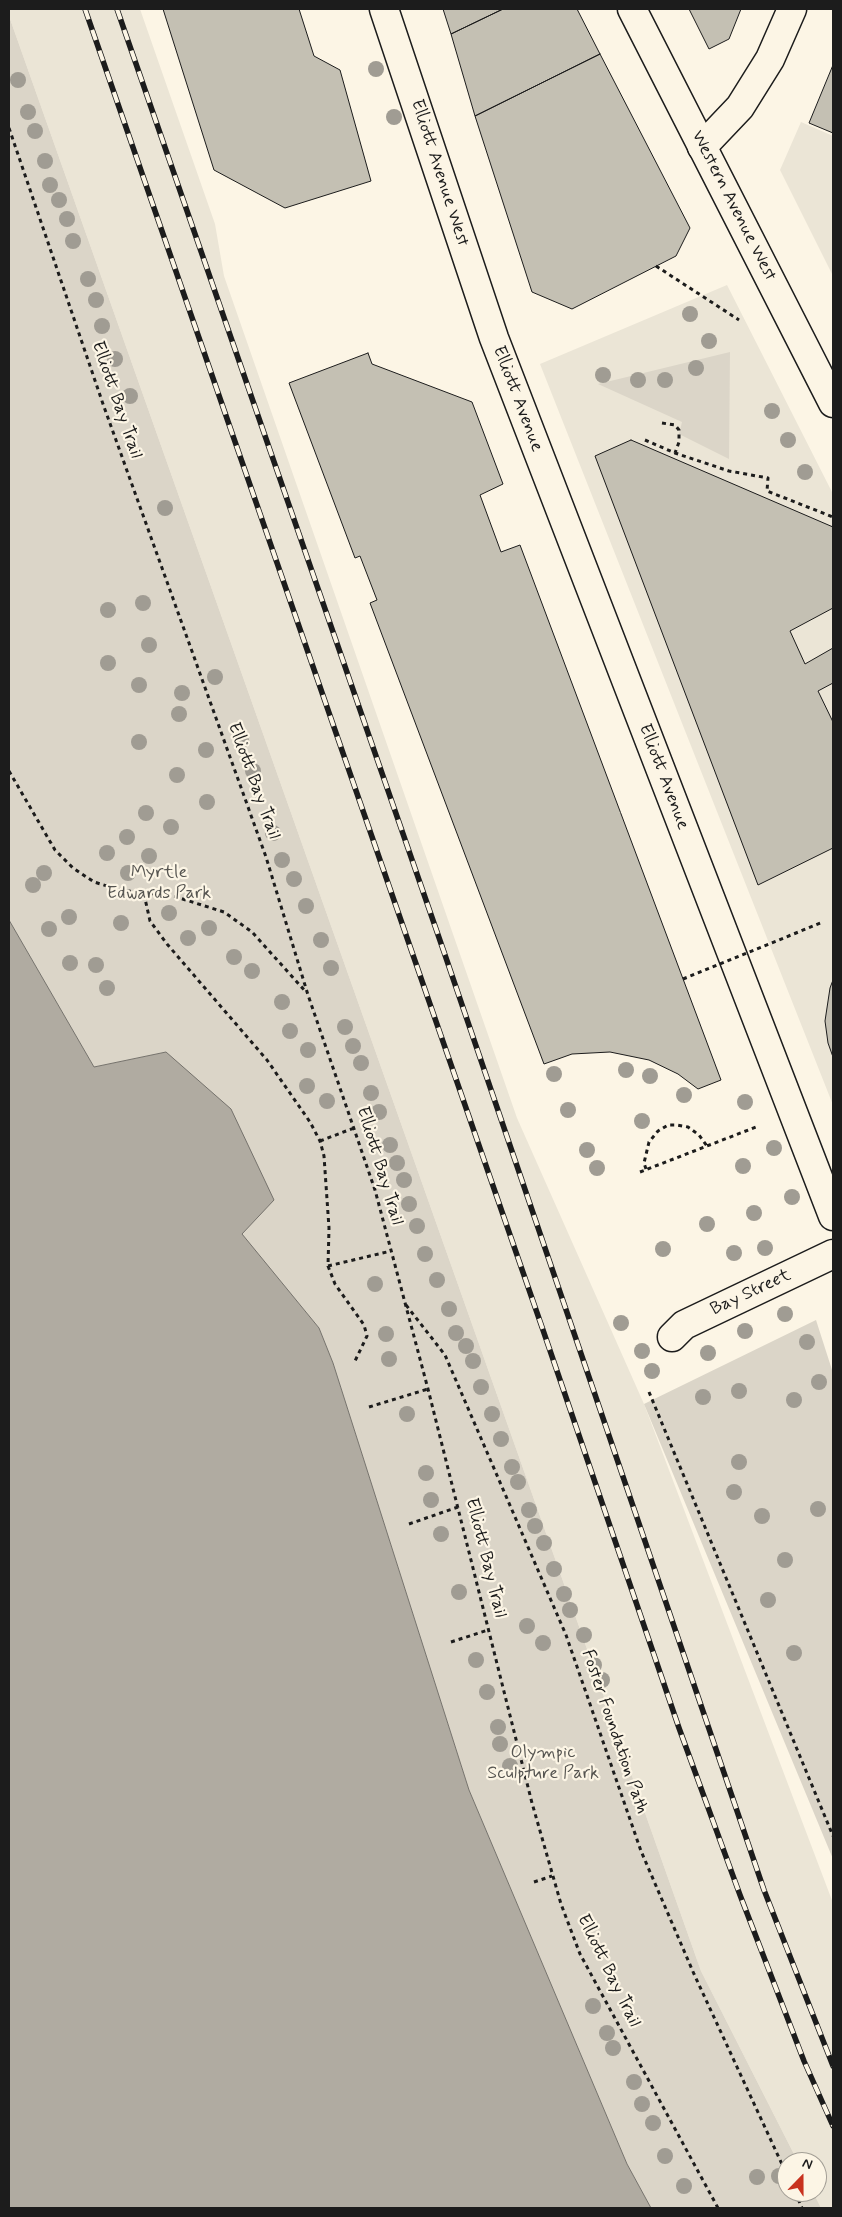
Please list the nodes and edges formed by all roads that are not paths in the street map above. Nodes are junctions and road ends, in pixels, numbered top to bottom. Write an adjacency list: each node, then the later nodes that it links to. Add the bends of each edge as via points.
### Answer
1 (384, 9): 5 (main road, Elliott Avenue West)
2 (632, 9): 4 (main road, Western Avenue West)
3 (792, 9): 4 (main road, via 770,59 740,107)
4 (702, 146): 6 (main road, Western Avenue West)
5 (494, 338): 7 (main road, Elliott Avenue)
6 (833, 403)
7 (833, 1216)
8 (833, 1254): 9 (main road, Bay Street, via 684,1325)
9 (672, 1337)

